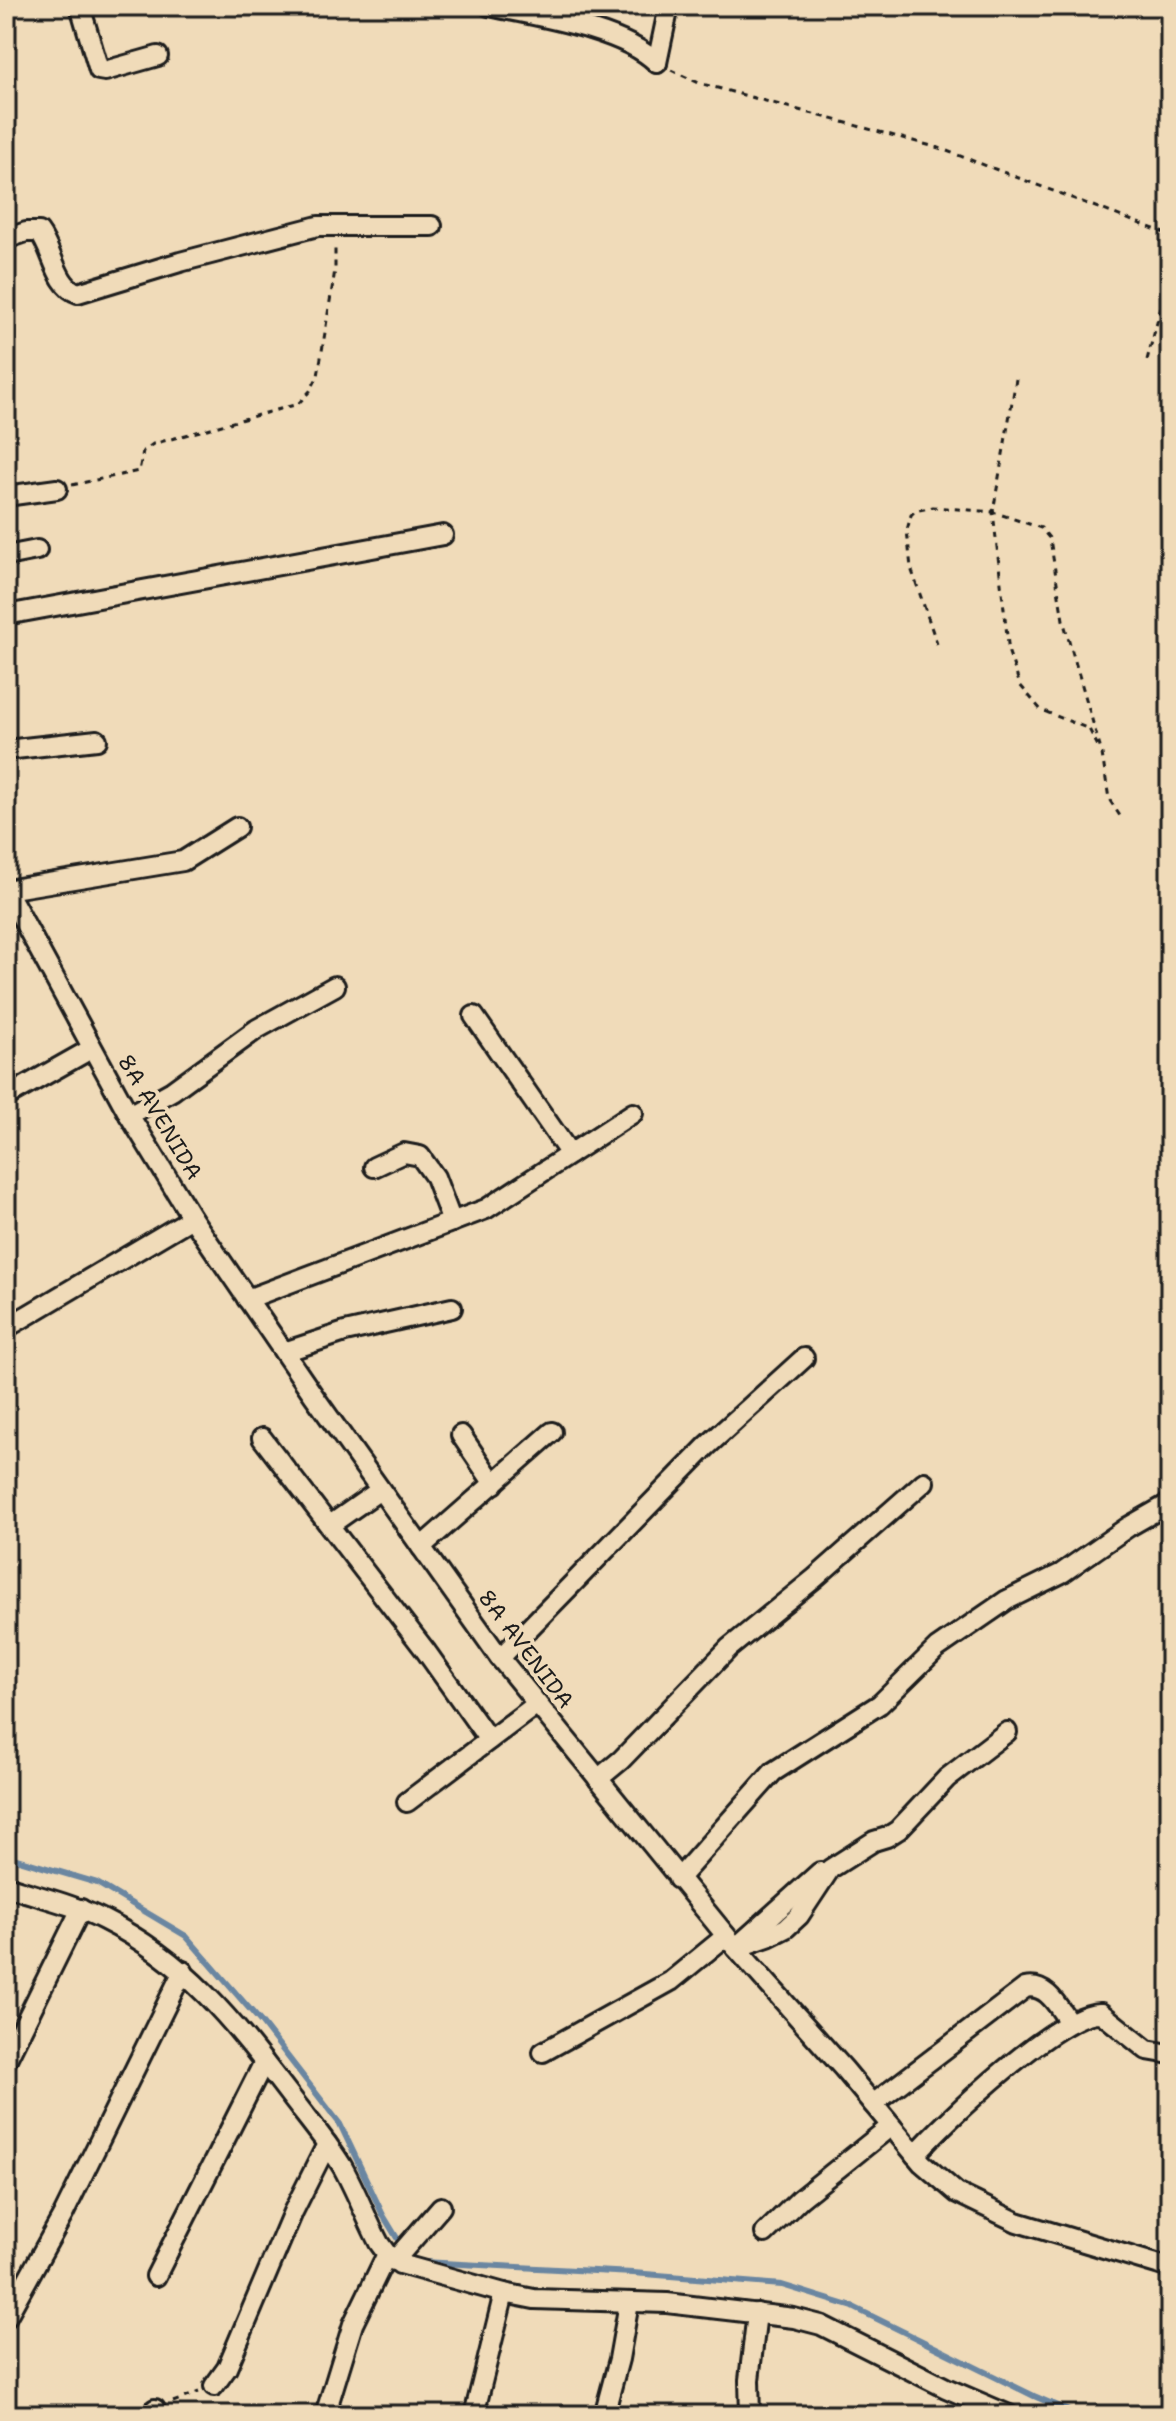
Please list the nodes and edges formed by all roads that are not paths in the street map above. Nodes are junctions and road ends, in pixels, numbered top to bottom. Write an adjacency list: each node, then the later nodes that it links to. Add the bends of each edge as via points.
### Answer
1 (80, 6): 4 (street, via 99,70)
2 (489, 6): 3 (street, via 613,38 657,63)
3 (669, 6)
4 (158, 56)
5 (432, 226): 6 (street, via 318,226 78,293 64,285 39,232)
6 (6, 239)
7 (57, 489): 8 (street)
8 (6, 496)
9 (443, 535): 12 (street)
10 (37, 550): 11 (street)
11 (6, 556)
12 (6, 615)
13 (97, 740): 14 (street)
14 (6, 750)
15 (237, 827): 16 (street, via 183,861)
16 (6, 890): 19 (street, 8A AVENIDA)
17 (335, 986): 22 (street, via 257,1029 172,1091)
18 (474, 1016): 23 (street)
19 (91, 1049): 20 (street); 22 (street, 8A AVENIDA)
20 (6, 1097)
21 (633, 1113): 23 (street)
22 (129, 1115): 25 (street, 8A AVENIDA)
23 (570, 1154): 26 (street, via 486,1209)
24 (374, 1167): 26 (street, via 404,1153 420,1156 435,1177)
25 (192, 1218): 27 (street, 8A AVENIDA); 29 (street)
26 (452, 1222): 27 (street)
27 (247, 1299): 30 (street, 8A AVENIDA)
28 (452, 1308): 30 (street)
29 (6, 1328)
30 (284, 1352): 37 (street, 8A AVENIDA)
31 (804, 1358): 41 (street, via 707,1446)
32 (552, 1432): 36 (street)
33 (461, 1435): 36 (street)
34 (262, 1438): 39 (street)
35 (924, 1482): 45 (street, via 729,1648)
36 (494, 1484): 40 (street)
37 (380, 1490): 39 (street); 40 (street, 8A AVENIDA)
38 (1170, 1503): 47 (street, via 1062,1573 1007,1600 937,1648 880,1704 773,1772)
39 (330, 1525): 44 (street)
40 (421, 1547): 41 (street, 8A AVENIDA)
41 (500, 1658): 42 (street, 8A AVENIDA)
42 (537, 1704): 44 (street); 45 (street, 8A AVENIDA)
43 (1007, 1732): 50 (street, via 947,1778 898,1830 849,1846)
44 (489, 1740): 46 (street)
45 (598, 1779): 47 (street, 8A AVENIDA)
46 (407, 1802)
47 (678, 1879): 50 (street, 8A AVENIDA)
48 (6, 1886): 49 (street)
49 (81, 1909): 51 (street); 55 (street)
50 (731, 1942): 53 (street); 57 (street, 8A AVENIDA)
51 (183, 1971): 56 (street); 69 (street)
52 (1069, 2022): 54 (street, via 1101,2013 1147,2050); 57 (street, via 1042,1989 1025,1988); 60 (street, via 997,2076)
53 (543, 2052)
54 (1170, 2054)
55 (6, 2061)
56 (264, 2062): 59 (street); 65 (street)
57 (873, 2104): 58 (street, 8A AVENIDA)
58 (891, 2126): 60 (street, 8A AVENIDA); 62 (street)
59 (327, 2144): 63 (street); 70 (street, via 227,2368)
60 (915, 2155): 64 (street, 8A AVENIDA, via 957,2193 987,2210)
61 (441, 2207): 63 (street)
62 (765, 2233)
63 (393, 2257): 66 (street, via 406,2267); 71 (street, via 353,2324)
64 (1170, 2268)
65 (156, 2276)
66 (504, 2293): 67 (street); 72 (street)
67 (629, 2303): 68 (street); 73 (street)
68 (757, 2313): 74 (street); 75 (street, via 821,2325)
69 (6, 2318)
70 (214, 2386)
71 (325, 2415)
72 (474, 2415)
73 (604, 2415)
74 (750, 2415)
75 (1009, 2415)

